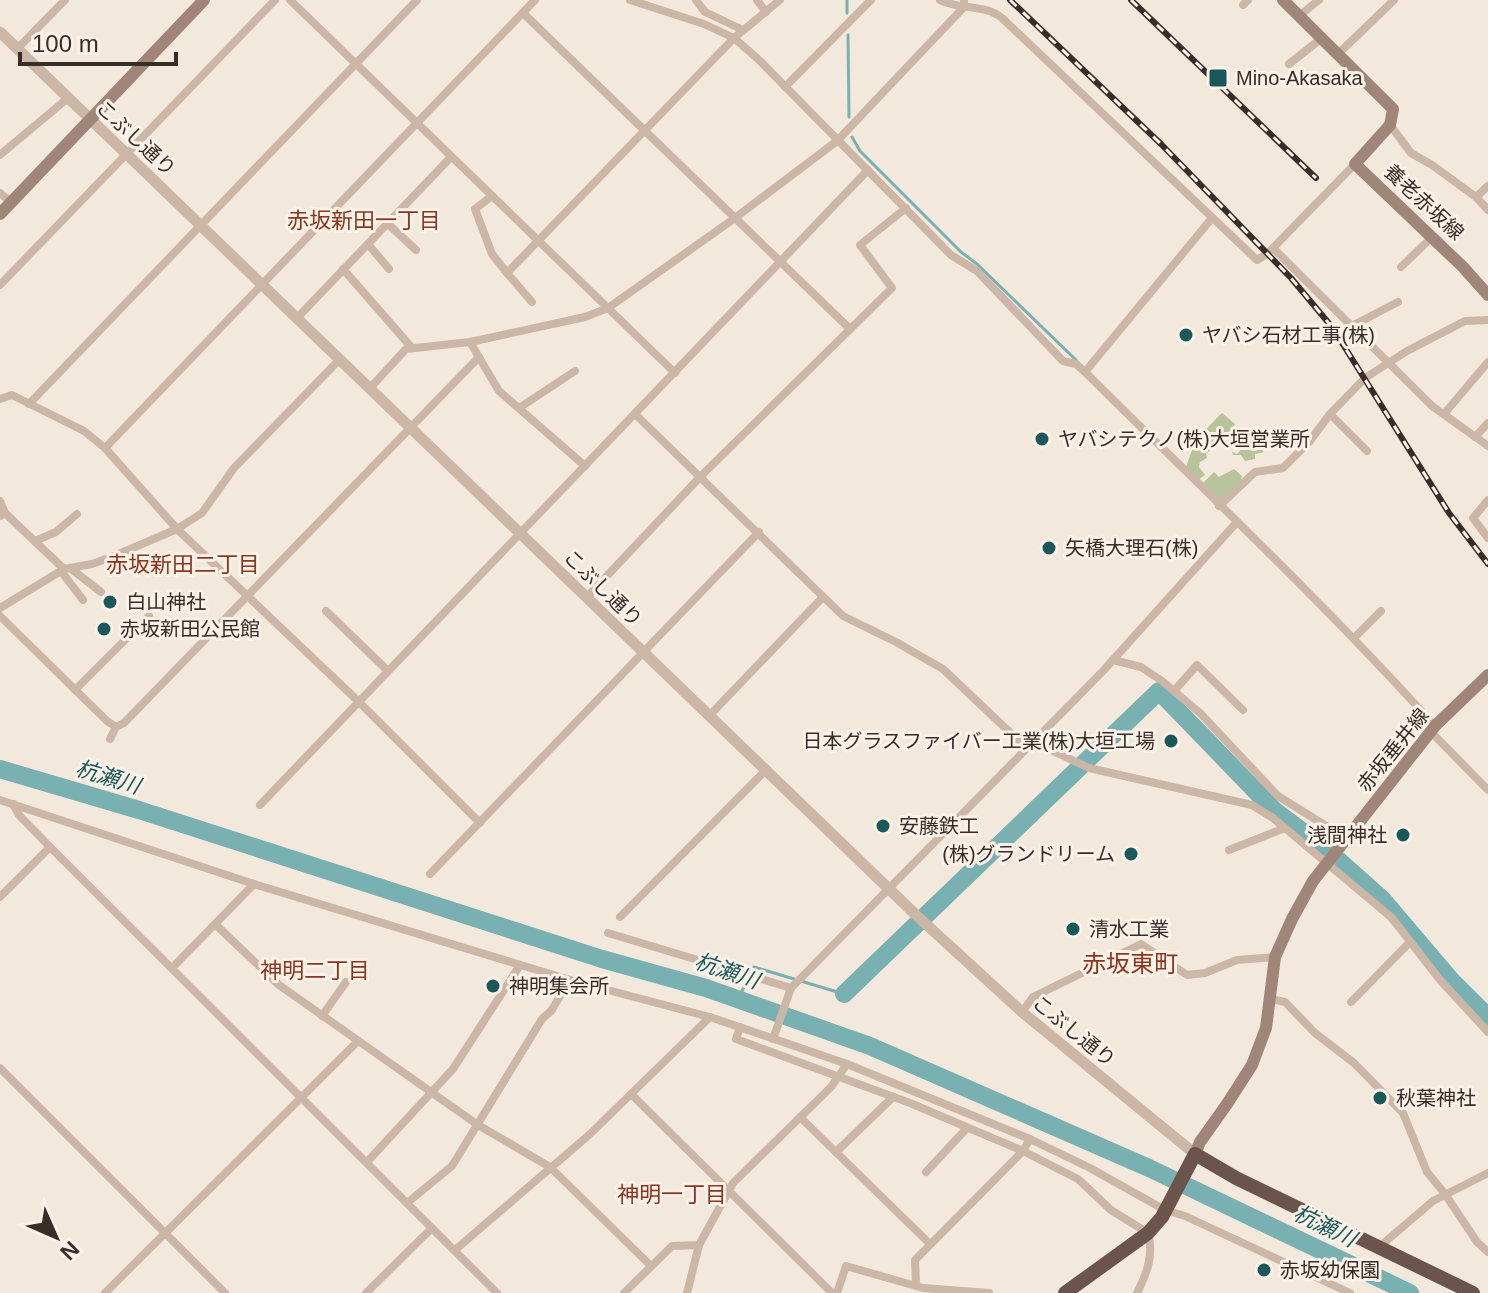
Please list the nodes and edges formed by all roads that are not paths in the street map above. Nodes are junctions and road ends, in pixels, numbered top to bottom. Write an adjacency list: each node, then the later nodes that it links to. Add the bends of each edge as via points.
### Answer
1 (65, 0): 24 (street)
2 (204, 0): 30 (main road)
3 (275, 0): 35 (street)
4 (290, 0): 26 (street)
5 (417, 0): 26 (street)
6 (535, 0): 18 (street)
7 (630, 0): 22 (street)
8 (696, 0): 20 (street, via 705,12)
9 (757, 0): 17 (street)
10 (780, 0): 17 (street)
11 (871, 0): 28 (street)
12 (940, 0): 16 (street, via 951,6)
13 (1283, 0): 19 (main road)
14 (1319, 0): 19 (street)
15 (1394, 0): 25 (street)
16 (964, 3): 34 (street); 49 (street, via 994,11)
17 (766, 12): 20 (street)
18 (523, 13): 31 (street); 33 (street)
19 (1299, 16): 23 (main road)
20 (743, 30): 22 (street)
21 (0, 32): 24 (street, こぶし通り)
22 (734, 38): 28 (street); 33 (street)
23 (1322, 38): 25 (main road); 27 (street)
24 (17, 49): 29 (street, こぶし通り)
25 (1338, 54): 32 (main road, via 1393,109)
26 (356, 64): 31 (street); 51 (street)
27 (1289, 64)
28 (785, 87): 34 (street)
29 (68, 98): 30 (street, こぶし通り); 36 (street)
30 (90, 119): 35 (street, こぶし通り); 44 (main road)
31 (417, 123): 37 (street); 62 (street)
32 (1390, 125): 38 (main road, 養老赤坂線); 43 (street, via 1411,153)
33 (644, 131): 48 (street); 53 (street)
34 (837, 141): 39 (street); 48 (street)
35 (127, 153): 51 (street, こぶし通り); 63 (street)
36 (0, 155)
37 (451, 157): 42 (street); 50 (street)
38 (1355, 164): 52 (main road, 養老赤坂線); 55 (street)
39 (868, 170): 45 (street); 57 (street)
40 (1488, 186): 43 (street)
41 (0, 193): 44 (street)
42 (492, 196): 53 (street); 61 (street, via 475,209 492,254)
43 (1476, 197): 46 (street)
44 (11, 202): 47 (main road)
45 (906, 208): 71 (street, via 860,245 892,288); 79 (street, via 951,255 977,271 1063,361)
46 (1488, 210)
47 (0, 214)
48 (735, 218): 57 (street); 67 (street)
49 (1212, 218): 55 (street, via 1252,258 1262,259); 79 (street)
50 (387, 223): 54 (street); 56 (street)
51 (201, 224): 62 (street, こぶし通り); 83 (street)
52 (1432, 237): 58 (street); 64 (main road, 養老赤坂線)
53 (538, 240): 61 (street); 67 (street)
54 (368, 244): 59 (street); 60 (street)
55 (1273, 248): 70 (street)
56 (416, 250)
57 (782, 261): 71 (street); 80 (street)
58 (1401, 267)
59 (343, 269): 68 (street); 73 (street)
60 (389, 269)
61 (507, 273): 65 (street)
62 (262, 283): 68 (street, こぶし通り); 92 (street)
63 (0, 285)
64 (1488, 295)
65 (532, 302)
66 (1398, 302): 70 (street)
67 (608, 308): 72 (street); 80 (street)
68 (298, 317): 75 (street, こぶし通り)
69 (1488, 320): 76 (street, via 1465,321)
70 (1350, 327): 76 (street)
71 (850, 329): 95 (street)
72 (470, 342): 73 (street); 74 (street)
73 (412, 348): 81 (street)
74 (479, 357): 84 (street, via 499,391); 89 (street)
75 (340, 359): 81 (street, こぶし通り); 102 (street, via 234,468 202,513)
76 (1390, 362): 86 (street, via 1365,378); 87 (street)
77 (1488, 362): 87 (street)
78 (575, 371): 84 (street)
79 (1085, 372): 98 (street)
80 (675, 373): 85 (street)
81 (370, 388): 89 (street, こぶし通り)
82 (0, 399): 83 (street, via 12,395)
83 (29, 404): 92 (street, via 84,431)
84 (519, 408): 94 (street)
85 (635, 414): 94 (street); 95 (street)
86 (1330, 414): 93 (street); 98 (street, via 1283,468 1255,472)
87 (1444, 414): 90 (street)
88 (1488, 423): 90 (street)
89 (410, 427): 104 (street, こぶし通り); 109 (street)
90 (1475, 437): 91 (street)
91 (1488, 446)
92 (105, 448): 102 (street)
93 (1367, 451)
94 (585, 466): 104 (street)
95 (701, 476): 103 (street); 110 (street)
96 (1488, 500): 105 (street, via 1473,518)
97 (0, 501): 100 (street)
98 (1219, 506): 101 (street)
99 (77, 514): 106 (street)
100 (3, 515): 106 (street)
101 (1237, 522): 118 (street); 120 (street)
102 (177, 529): 107 (street, via 114,556); 109 (street)
103 (759, 532): 111 (street); 119 (street)
104 (521, 534): 110 (street, こぶし通り); 121 (street)
105 (1488, 538)
106 (35, 541): 107 (street)
107 (65, 569): 108 (street); 112 (street); 113 (street)
108 (101, 592)
109 (247, 596): 125 (street); 128 (street)
110 (587, 597): 119 (street, こぶし通り)
111 (822, 598): 127 (street); 131 (street, via 843,616 943,669 1018,740)
112 (83, 600)
113 (0, 608)
114 (326, 611): 121 (street)
115 (1381, 611): 118 (street)
116 (0, 616): 123 (street)
117 (149, 616): 123 (street)
118 (1354, 638): 129 (street)
119 (644, 652): 127 (street, こぶし通り); 137 (street)
120 (1113, 660): 124 (street, via 1141,667); 131 (street)
121 (387, 670): 125 (street)
122 (1488, 675): 129 (main road, 赤坂垂井線)
123 (75, 690): 128 (street)
124 (1174, 691): 126 (street, via 1197,665); 139 (street, via 1278,796)
125 (358, 701): 136 (street); 137 (street)
126 (1243, 710)
127 (709, 716): 132 (street, こぶし通り)
128 (116, 727): 130 (street)
129 (1433, 729): 133 (street); 139 (main road, 赤坂垂井線)
130 (110, 739)
131 (1034, 742): 138 (street, via 1089,768 1252,805); 145 (street)
132 (767, 769): 145 (street, こぶし通り); 147 (street)
133 (1488, 790)
134 (0, 800): 135 (street)
135 (13, 804): 140 (street); 144 (street)
136 (260, 805)
137 (480, 823): 143 (street)
138 (1285, 828): 141 (street); 142 (street)
139 (1347, 839): 142 (main road, 赤坂垂井線)
140 (50, 847): 146 (street); 153 (street)
141 (1229, 850)
142 (1331, 858): 150 (street); 151 (main road, 赤坂垂井線, via 1313,881)
143 (430, 874)
144 (254, 884): 148 (street); 152 (street)
145 (888, 888): 156 (street); 159 (street, こぶし通り)
146 (0, 897)
147 (620, 917)
148 (216, 925): 153 (street); 160 (street, via 279,985)
149 (608, 933): 156 (street)
150 (1410, 942): 158 (street); 163 (street)
151 (1275, 957): 157 (main road, 赤坂垂井線); 159 (street, via 1237,960 1187,975 1141,944 1033,997)
152 (520, 965): 154 (street); 169 (street)
153 (172, 968): 172 (street)
154 (570, 980): 161 (street); 174 (street)
155 (346, 982): 160 (street)
156 (794, 985): 164 (street)
157 (1270, 999): 179 (main road, 赤坂垂井線, via 1252,1065); 185 (street, via 1285,1002 1403,1113 1427,1172)
158 (1351, 1002)
159 (1022, 1012): 179 (street, こぶし通り)
160 (322, 1016): 165 (street)
161 (710, 1017): 162 (street); 170 (street)
162 (740, 1027): 164 (street); 168 (street, via 736,1039)
163 (1488, 1032)
164 (774, 1036): 166 (street)
165 (358, 1041): 169 (street); 172 (street)
166 (847, 1064): 168 (street); 176 (street)
167 (0, 1068): 190 (street)
168 (839, 1076): 171 (street); 173 (street)
169 (433, 1094): 174 (street); 180 (street)
170 (631, 1094): 181 (street); 184 (street)
171 (893, 1097): 175 (street); 178 (street)
172 (301, 1099): 180 (street); 190 (street)
173 (800, 1117): 178 (street); 184 (street)
174 (478, 1125): 181 (street); 186 (street, via 452,1166)
175 (967, 1128): 177 (street); 182 (street)
176 (1030, 1139): 177 (street); 187 (street)
177 (1023, 1151): 189 (street, via 1078,1179 1111,1210); 191 (street)
178 (836, 1152): 191 (street)
179 (1195, 1154): 187 (highway); 193 (highway)
180 (367, 1162): 186 (street)
181 (550, 1167): 194 (street); 196 (street)
182 (926, 1172)
183 (1488, 1173): 185 (street)
184 (729, 1190): 192 (street); 204 (street)
185 (1445, 1194): 193 (street); 195 (street)
186 (407, 1203): 188 (street)
187 (1165, 1210): 189 (highway); 208 (street)
188 (432, 1228): 194 (street); 200 (street)
189 (1148, 1233): 206 (highway); 207 (street, via 1152,1249)
190 (165, 1234): 198 (street); 199 (street)
191 (930, 1244): 197 (street, via 915,1260)
192 (699, 1245): 196 (street, via 672,1246); 203 (street)
193 (1378, 1248): 209 (highway)
194 (455, 1250): 201 (street)
195 (1488, 1252)
196 (651, 1266): 202 (street)
197 (916, 1284): 204 (street, via 846,1266); 205 (street)
198 (105, 1293)
199 (225, 1293)
200 (366, 1293)
201 (497, 1293)
202 (624, 1293)
203 (687, 1293)
204 (834, 1293)
205 (989, 1293)
206 (1065, 1293)
207 (1137, 1293)
208 (1350, 1293)
209 (1473, 1293)

